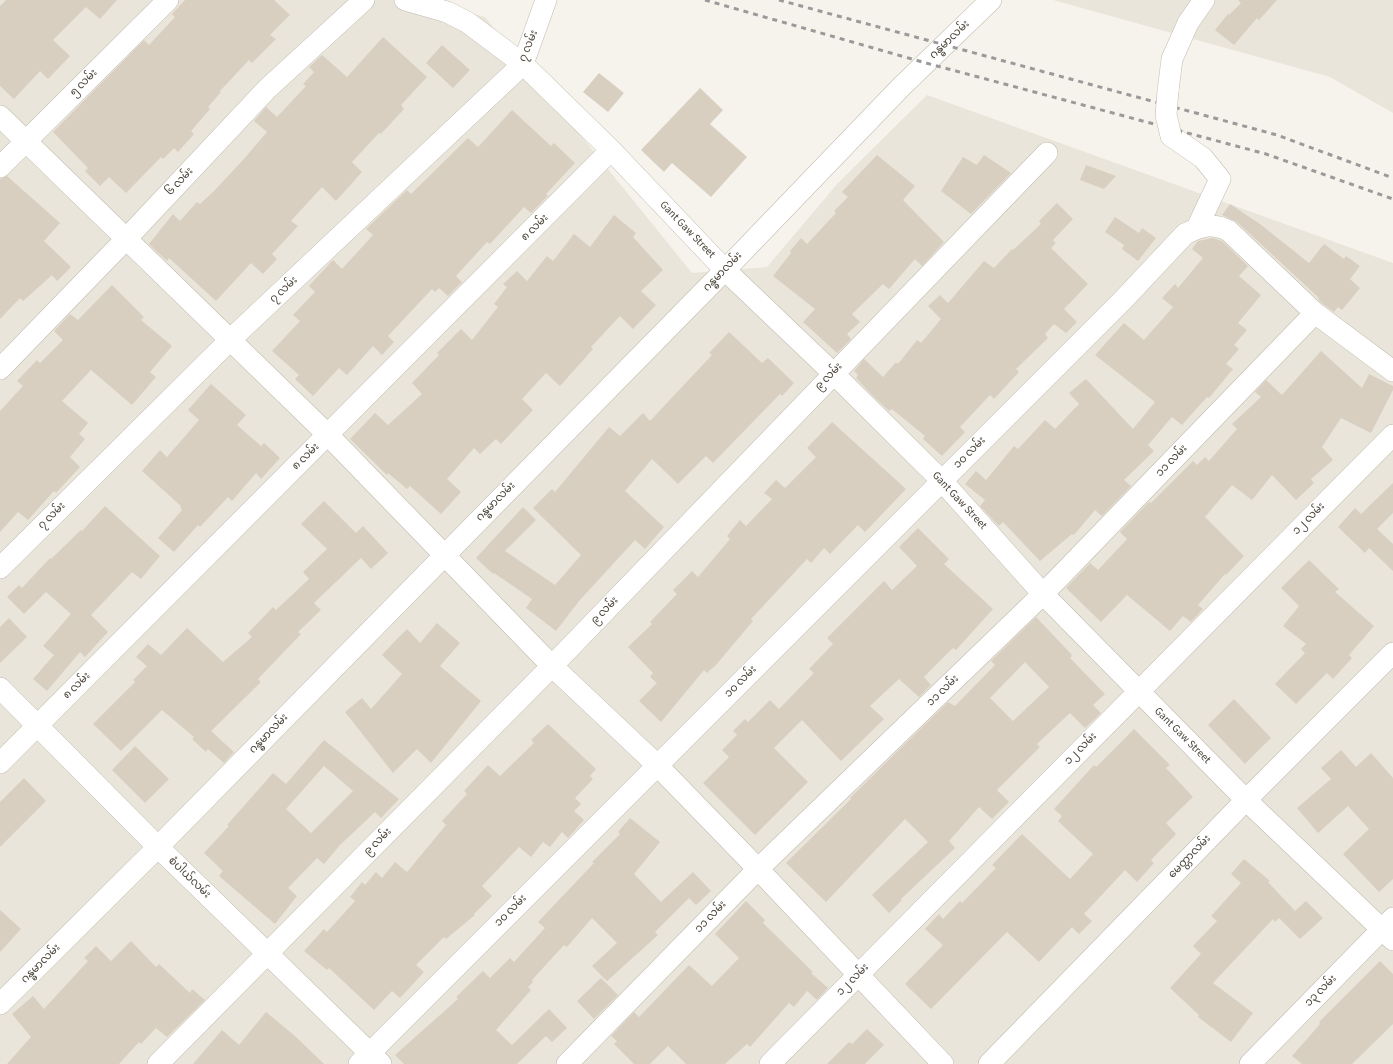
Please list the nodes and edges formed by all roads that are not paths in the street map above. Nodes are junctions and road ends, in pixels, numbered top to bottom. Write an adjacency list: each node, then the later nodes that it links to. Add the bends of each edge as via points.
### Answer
1 (168, 0): 9 (street, ၅ လမ်း)
2 (364, 0): 14 (street, ၆ လမ်း, via 267,89)
3 (405, 0): 7 (street, Gant Gaw Street, via 447,12 467,22)
4 (546, 0): 7 (street, ၇ လမ်း)
5 (991, 0): 15 (street, ဂန္ဓမာလမ်း, via 901,87)
6 (1204, 0): 13 (street, bridge, via 1188,23 1172,59 1166,115 1171,136 1203,158 1220,179)
7 (523, 64): 10 (street, Gant Gaw Street); 17 (street, ၇ လမ်း)
8 (0, 116): 9 (street)
9 (26, 140): 12 (street, ၅ လမ်း); 14 (street)
10 (611, 150): 15 (street, Gant Gaw Street); 21 (street, ၈ လမ်း)
11 (1047, 153): 20 (street, ၉ လမ်း)
12 (0, 167)
13 (1197, 228): 16 (street, via 1210,225 1220,226 1229,231); 23 (street, ၁၀ လမ်း, via 1185,234 1123,300)
14 (126, 239): 17 (street); 18 (street, ၆ လမ်း)
15 (725, 270): 20 (street, Gant Gaw Street); 24 (street, ဂန္ဓမာလမ်း)
16 (1315, 313): 19 (street); 26 (street, ၁၁ လမ်း)
17 (230, 340): 21 (street); 25 (street, ၇ လမ်း)
18 (0, 369)
19 (1393, 371)
20 (833, 373): 23 (street, Gant Gaw Street); 28 (street, ၉ လမ်း)
21 (328, 435): 24 (street); 31 (street, ၈ လမ်း)
22 (1393, 436): 30 (street, ၁၂ လမ်း)
23 (942, 481): 26 (street, Gant Gaw Street); 33 (street, ၁၀ လမ်း)
24 (443, 555): 28 (street); 35 (street, ဂန္ဓမာလမ်း)
25 (0, 568)
26 (1043, 594): 30 (street, Gant Gaw Street); 36 (street, ၁၁ လမ်း)
27 (1393, 653): 34 (street, မေတ္တာလမ်း)
28 (552, 666): 33 (street); 38 (street, ၉ လမ်း)
29 (0, 688): 31 (street, စံပါယ်လမ်း)
30 (1138, 691): 34 (street, Gant Gaw Street); 39 (street, ၁၂ လမ်း)
31 (37, 726): 32 (street, ၈ လမ်း); 35 (street, စံပါယ်လမ်း)
32 (0, 763)
33 (657, 765): 36 (street); 41 (street, ၁၀ လမ်း)
34 (1246, 800): 37 (street, Gant Gaw Street); 46 (street, မေတ္တာလမ်း)
35 (158, 847): 38 (street, စံပါယ်လမ်း); 40 (street, ဂန္ဓမာလမ်း)
36 (758, 869): 39 (street); 43 (street, ၁၁ လမ်း)
37 (1389, 929): 47 (street, ၁၃ လမ်း)
38 (267, 954): 41 (street, စံပါယ်လမ်း); 42 (street, ၉ လမ်း)
39 (858, 974): 44 (street, ၁၂ လမ်း); 45 (street)
40 (0, 1004)
41 (370, 1060)
42 (158, 1064)
43 (567, 1064)
44 (770, 1064)
45 (943, 1064)
46 (989, 1064)
47 (1250, 1064)

